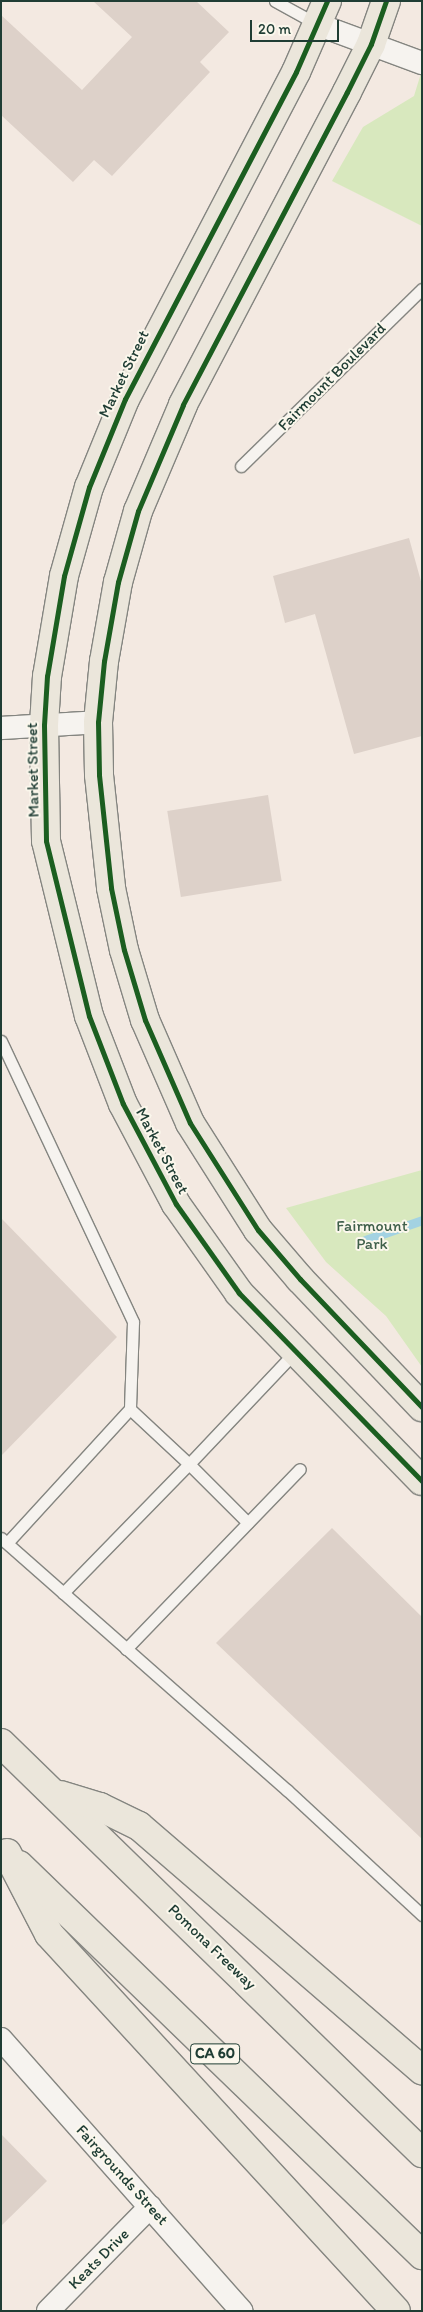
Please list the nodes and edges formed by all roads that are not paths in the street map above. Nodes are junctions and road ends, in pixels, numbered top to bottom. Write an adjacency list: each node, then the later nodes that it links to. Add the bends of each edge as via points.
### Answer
1 (276, 1): 3 (lane)
2 (386, 1): 4 (main road)
3 (323, 13): 4 (street); 9 (main road, Market Street, via 139,369 103,448 64,576 47,676)
4 (371, 44): 5 (street); 8 (main road, via 187,397 153,472 118,582 104,662)
5 (422, 63)
6 (422, 289): 7 (lane, Fairmount Boulevard)
7 (242, 466)
8 (98, 722): 9 (street); 13 (main road, via 104,837 116,916 145,1020 170,1080 195,1131 258,1230)
9 (44, 725): 10 (street); 12 (main road, Market Street, via 46,841 89,1016 123,1104 176,1204 239,1293)
10 (1, 728)
11 (1, 1041): 14 (lane, via 133,1322)
12 (296, 1351): 15 (lane); 17 (main road, Market Street)
13 (422, 1407)
14 (130, 1410): 15 (lane); 19 (lane)
15 (189, 1464): 18 (lane); 20 (lane)
16 (300, 1469): 18 (lane)
17 (422, 1481)
18 (248, 1523): 21 (lane)
19 (4, 1540): 20 (lane)
20 (62, 1594): 21 (lane)
21 (126, 1649): 25 (lane, via 287,1790)
22 (1, 1743): 23 (main road, Pomona Freeway)
23 (57, 1794): 27 (main road, via 100,1807 139,1826); 28 (main road, Pomona Freeway)
24 (4, 1851): 30 (main road, CA 60); 33 (main road, via 49,1934)
25 (422, 1915)
26 (1, 2039): 29 (street, Fairgrounds Street)
27 (422, 2070)
28 (422, 2152)
29 (150, 2207): 31 (street, Keats Drive); 32 (street, Fairgrounds Street)
30 (422, 2255)
31 (48, 2311)
32 (242, 2311)
33 (396, 2311)

